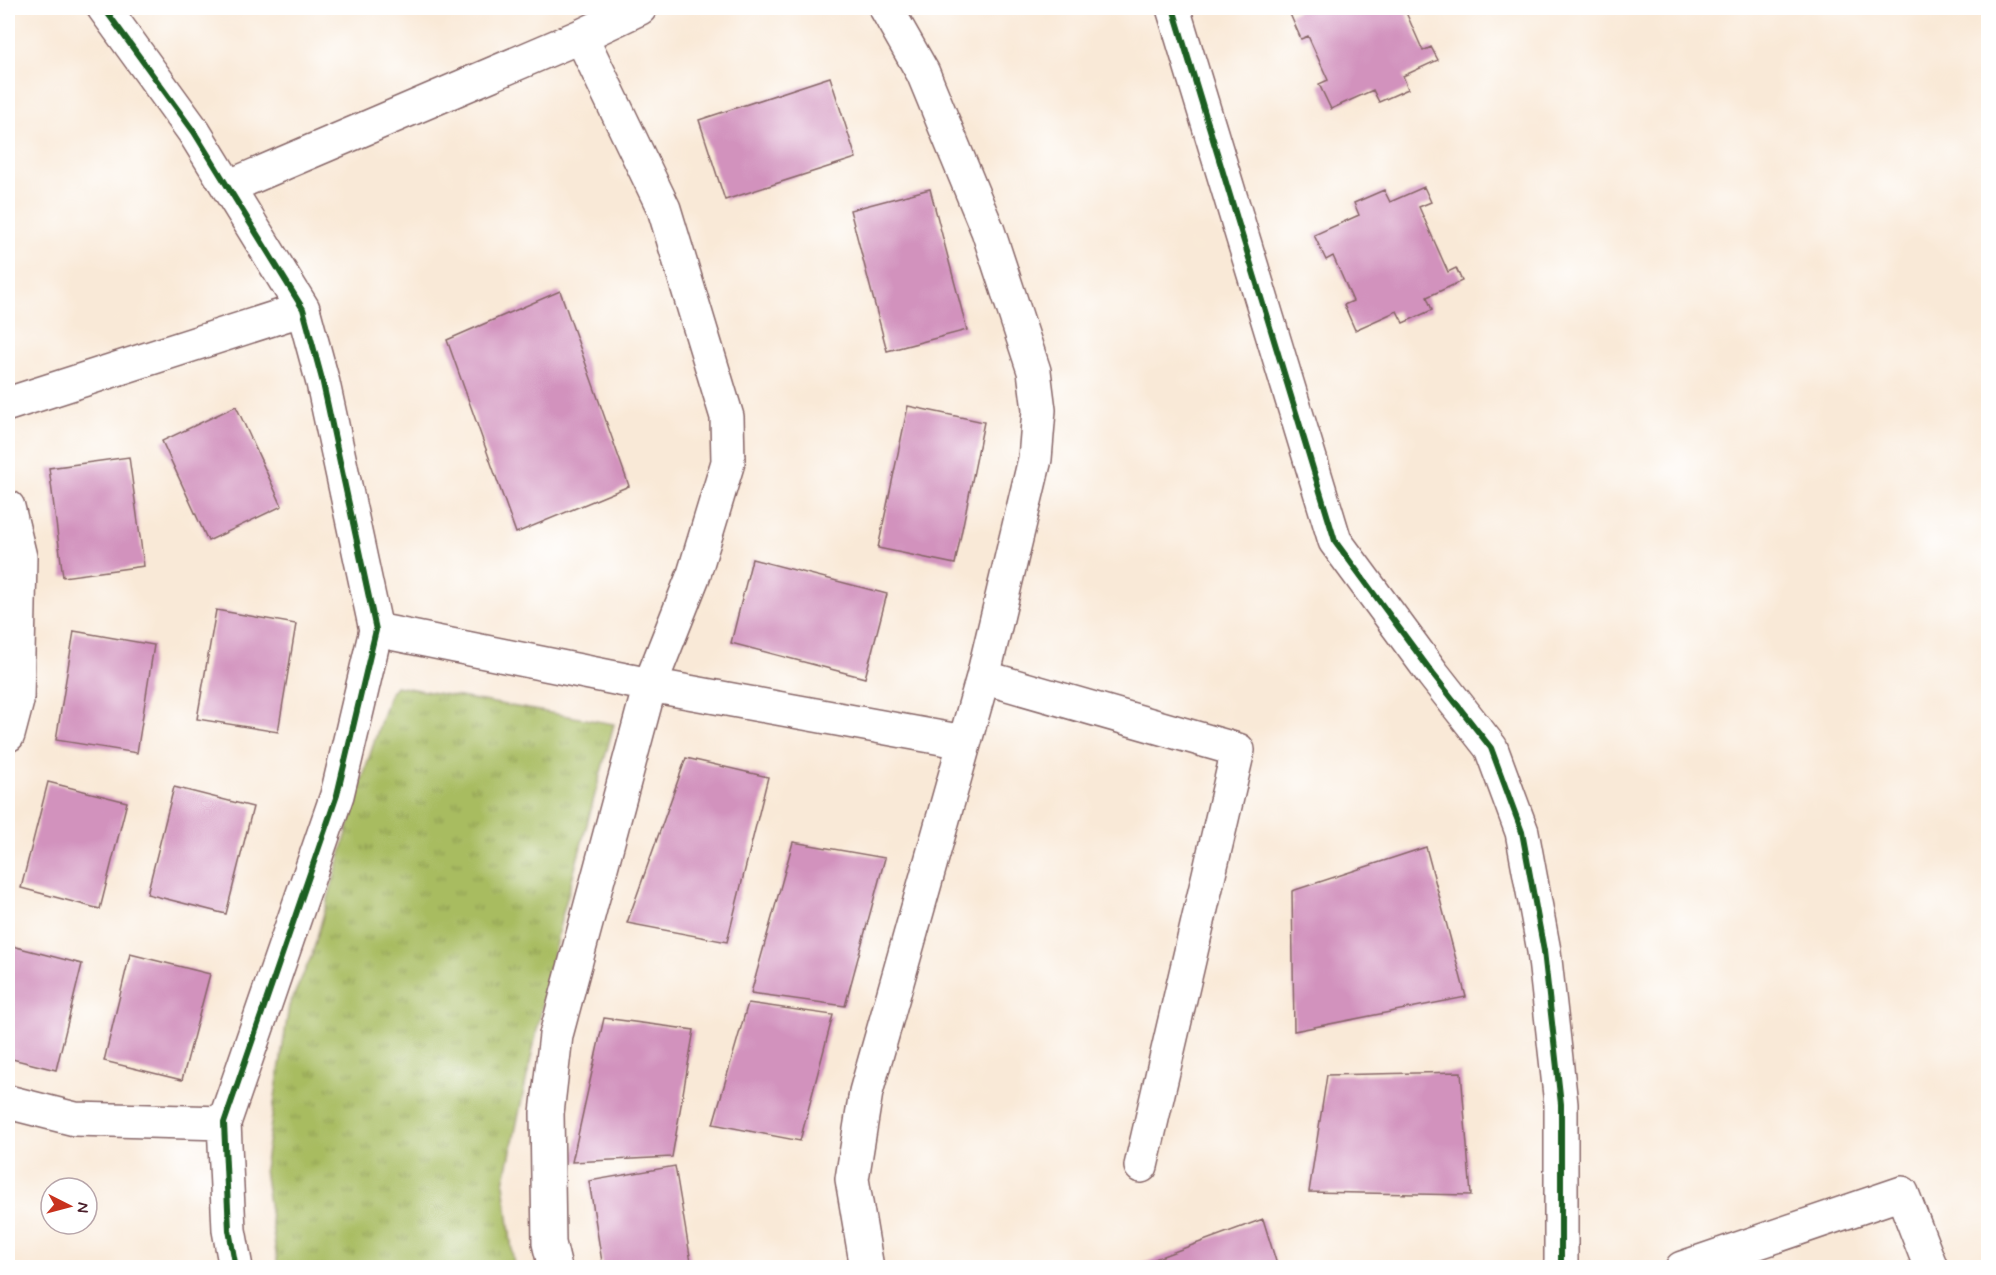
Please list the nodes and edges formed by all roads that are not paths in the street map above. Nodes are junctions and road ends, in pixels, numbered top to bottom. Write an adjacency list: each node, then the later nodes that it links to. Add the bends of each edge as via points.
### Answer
1 (104, 8): 6 (street, via 194,132)
2 (640, 8): 5 (street)
3 (885, 8): 11 (street, via 923,73 988,231 1034,371 1039,410 1035,459)
4 (1173, 8): 22 (street, via 1335,541 1491,748 1522,832 1544,951 1562,1104)
5 (581, 36): 6 (street); 12 (street, via 664,209 727,417 728,462 694,574)
6 (228, 187): 7 (street)
7 (303, 309): 8 (street); 10 (street, via 323,383)
8 (8, 404)
9 (8, 507): 13 (street, via 20,557 17,701)
10 (376, 630): 12 (street); 16 (street, via 337,795)
11 (983, 677): 14 (street); 17 (street, via 1238,750)
12 (650, 685): 14 (street); 20 (street, via 556,1035 547,1113 549,1243)
13 (8, 735)
14 (964, 742): 21 (street, via 866,1092 852,1179)
15 (8, 1102): 16 (street, via 75,1119)
16 (224, 1123): 19 (street, via 229,1230)
17 (1141, 1166)
18 (1755, 1256): 23 (street); 24 (street, via 1902,1193)
19 (236, 1268)
20 (555, 1268)
21 (867, 1268)
22 (1561, 1268)
23 (1682, 1268)
24 (1931, 1268)

